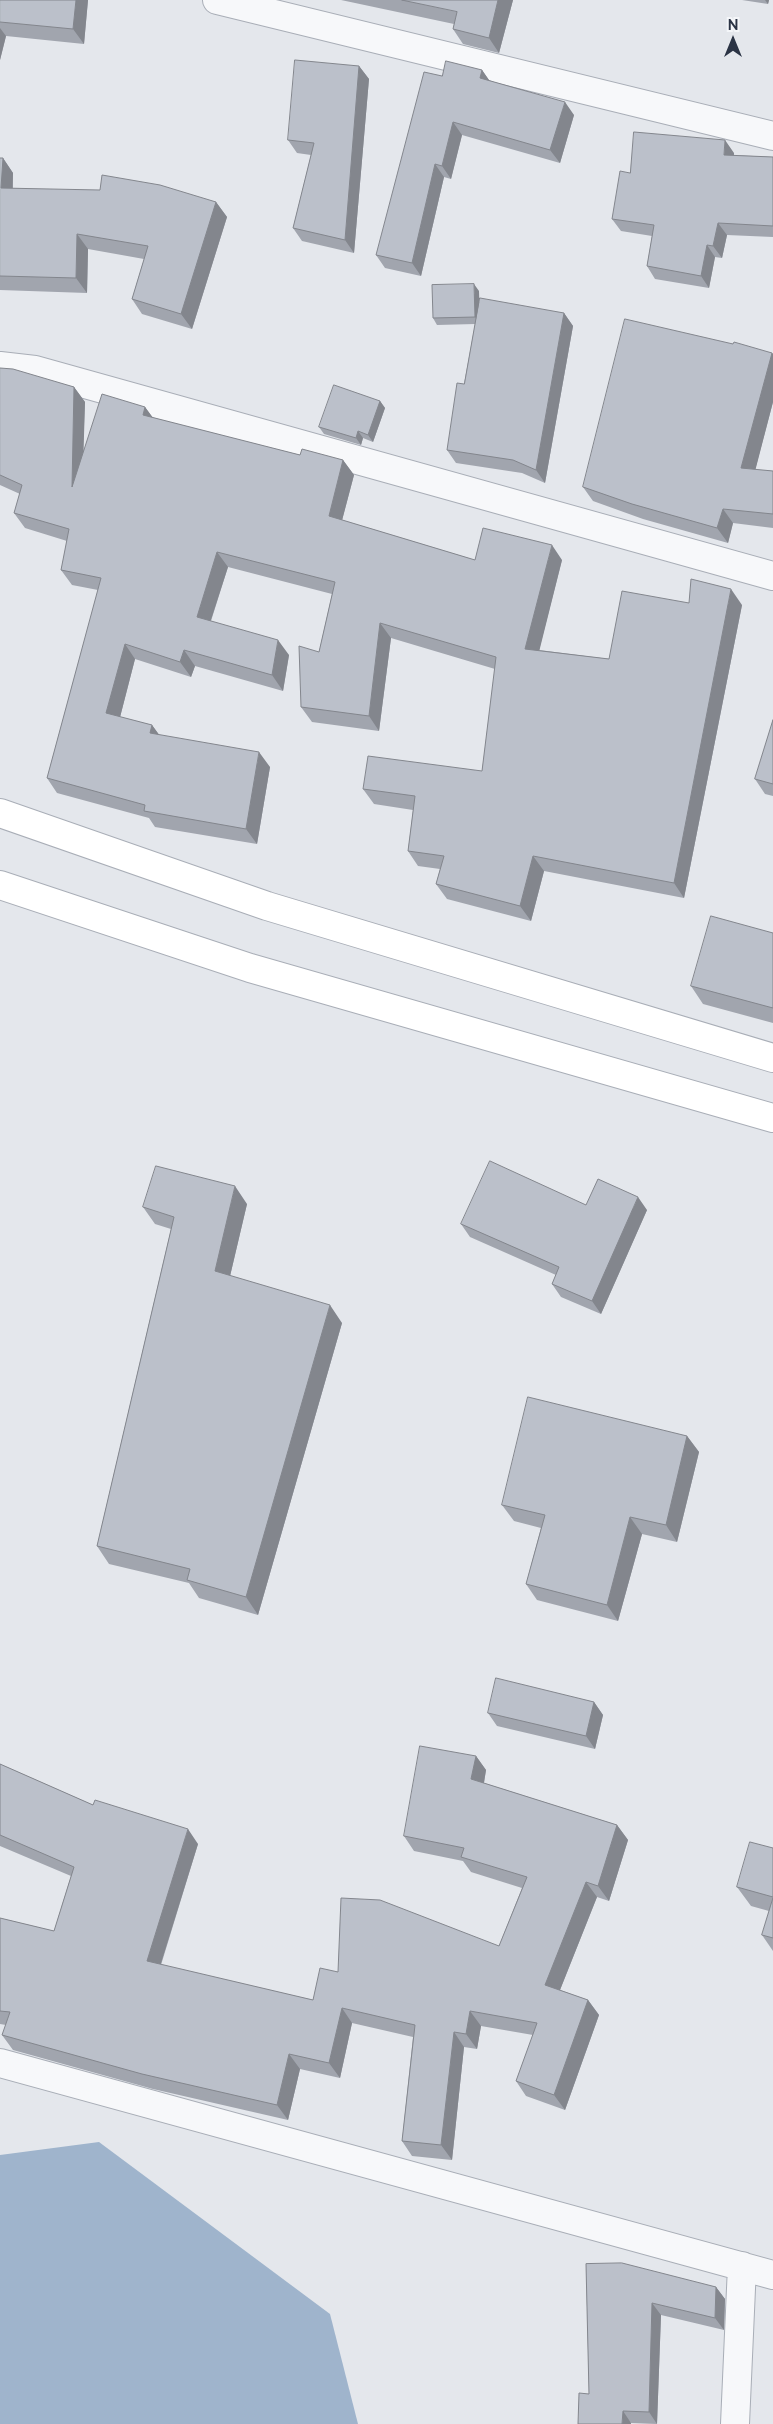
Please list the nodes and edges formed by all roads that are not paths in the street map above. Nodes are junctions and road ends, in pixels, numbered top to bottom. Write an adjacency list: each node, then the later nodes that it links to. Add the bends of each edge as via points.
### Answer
1 (217, 0): 2 (street)
2 (773, 136)
3 (0, 366): 4 (street, via 35,370)
4 (773, 576)
5 (0, 813): 7 (main road, via 267,906)
6 (0, 885): 8 (main road, via 250,968)
7 (773, 1058)
8 (773, 1118)
9 (0, 2063): 10 (street)
10 (742, 2266): 11 (street); 12 (street)
11 (773, 2275)
12 (736, 2424)

